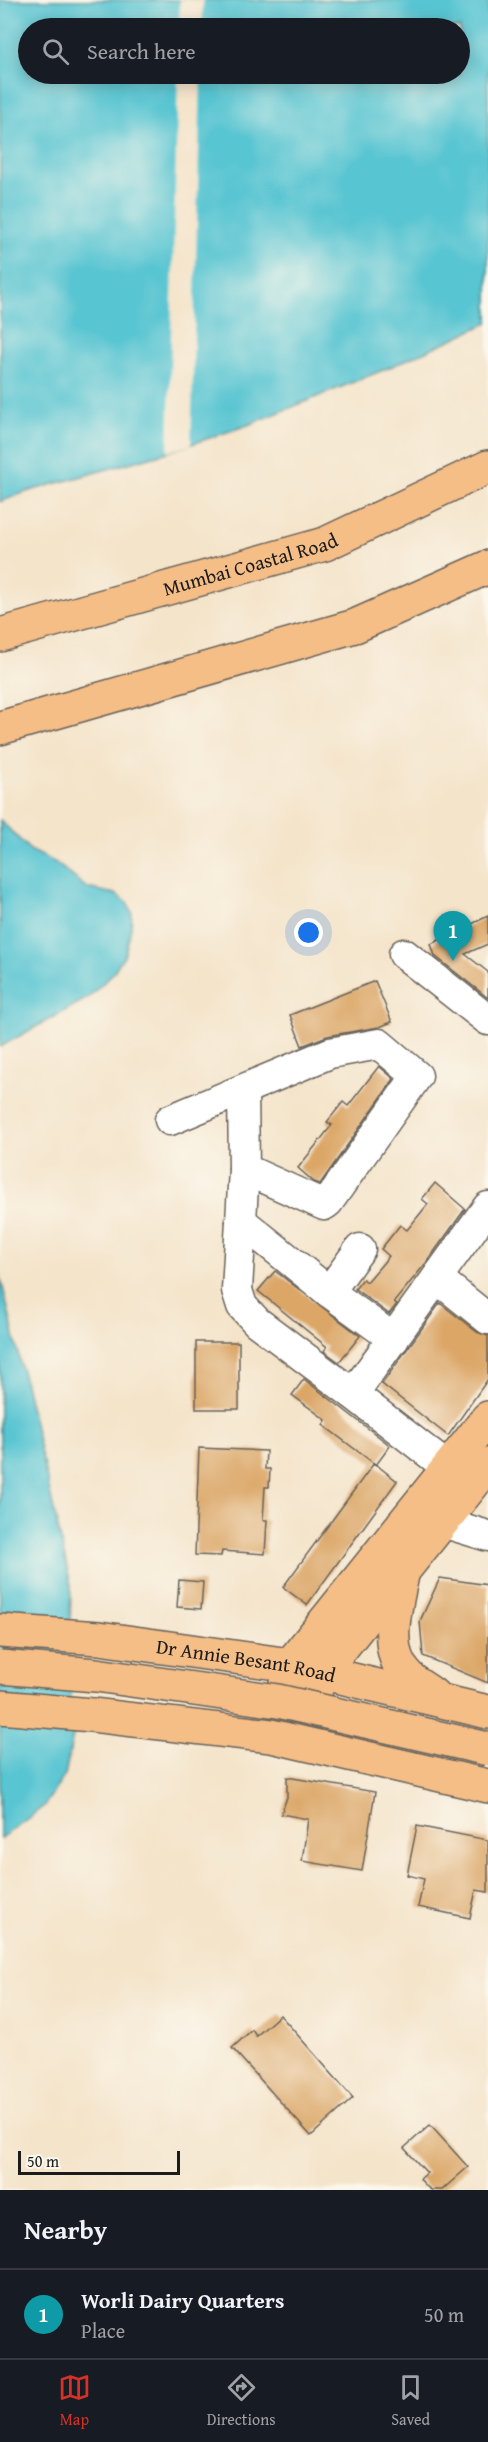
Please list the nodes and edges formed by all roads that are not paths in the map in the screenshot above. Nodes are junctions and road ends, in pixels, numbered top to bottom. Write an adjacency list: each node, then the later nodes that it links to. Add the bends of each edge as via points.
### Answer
1 (488, 467): 3 (main road, Mumbai Coastal Road, via 325,544)
2 (488, 567): 4 (main road, via 355,626)
3 (8, 633)
4 (0, 728)
5 (404, 954): 6 (street)
6 (488, 1020)
7 (243, 1090): 8 (street); 9 (street); 9 (street, via 330,1053 379,1044 417,1076 324,1205)
8 (170, 1120)
9 (244, 1169): 11 (street)
10 (488, 1207): 13 (street)
11 (241, 1221): 14 (street); 17 (street, via 237,1290 242,1306 257,1322)
12 (360, 1249): 14 (street)
13 (437, 1278): 15 (street); 16 (street)
14 (328, 1292): 16 (street)
15 (488, 1319)
16 (394, 1339): 17 (street)
17 (353, 1394): 20 (street)
18 (488, 1418): 20 (main road)
19 (488, 1465): 21 (main road)
20 (448, 1468): 26 (main road)
21 (442, 1522): 22 (street); 23 (main road)
22 (488, 1536)
23 (403, 1571): 28 (main road); 29 (main road, via 394,1620 394,1653 406,1675)
24 (0, 1631): 25 (main road, Dr Annie Besant Road, via 99,1638)
25 (200, 1652): 26 (main road, Dr Annie Besant Road); 32 (main road)
26 (290, 1665): 28 (main road, Dr Annie Besant Road); 33 (main road)
27 (0, 1667): 34 (main road, Dr Annie Besant Road, bridge, via 96,1675 278,1701)
28 (323, 1671): 29 (main road, Dr Annie Besant Road); 33 (main road)
29 (439, 1700): 31 (main road, Dr Annie Besant Road)
30 (0, 1707): 32 (main road)
31 (488, 1712)
32 (196, 1727): 33 (main road)
33 (283, 1739): 35 (main road)
34 (488, 1749)
35 (488, 1786)

